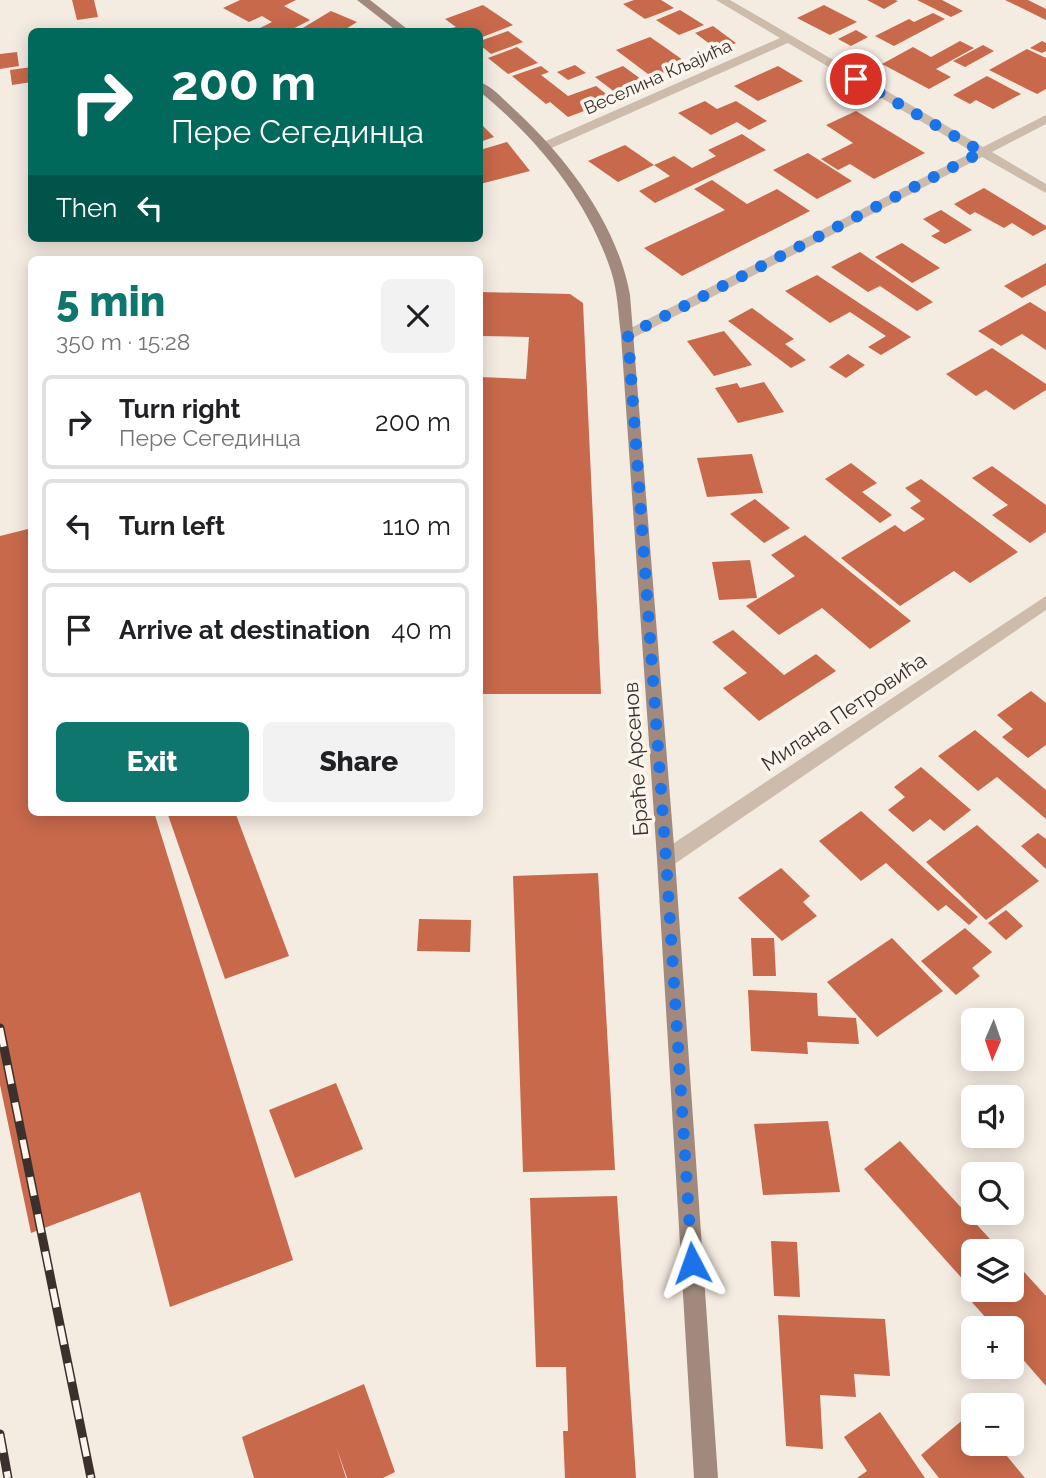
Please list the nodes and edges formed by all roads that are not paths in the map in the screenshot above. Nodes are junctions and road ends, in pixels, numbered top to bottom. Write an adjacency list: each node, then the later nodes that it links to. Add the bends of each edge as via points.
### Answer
1 (363, 0): 3 (main road)
2 (722, 0): 4 (street)
3 (401, 28)
4 (788, 39): 7 (street, Веселина Кљајића); 8 (street)
5 (483, 89): 7 (main road, Браће Арсенов)
6 (1046, 119): 8 (street)
7 (543, 147): 10 (main road, Браће Арсенов, via 598,223 618,273)
8 (982, 152): 9 (street); 10 (street)
9 (1046, 189)
10 (628, 335): 12 (main road, Браће Арсенов)
11 (1046, 603): 12 (street, Милана Петровића)
12 (666, 859): 13 (main road, Браће Арсенов)
13 (706, 1478)

